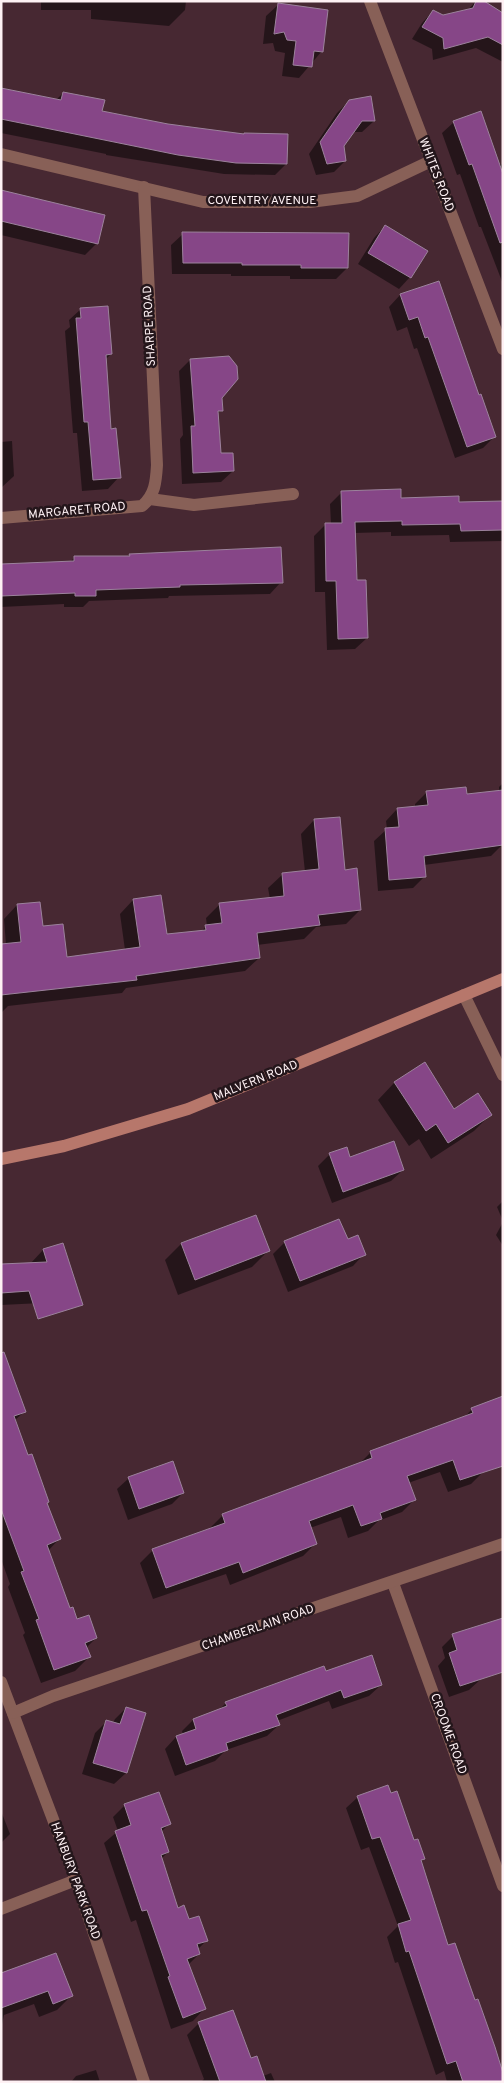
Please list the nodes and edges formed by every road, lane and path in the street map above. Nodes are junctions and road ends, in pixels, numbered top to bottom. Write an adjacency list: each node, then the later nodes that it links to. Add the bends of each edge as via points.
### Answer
1 (370, 1): 3 (street, WHITES ROAD)
2 (1, 154): 4 (street, COVENTRY AVENUE)
3 (431, 161): 4 (street, COVENTRY AVENUE, via 357,196 310,202 203,202); 5 (street, WHITES ROAD)
4 (144, 187): 7 (street, SHARPE ROAD, via 157,465 156,483)
5 (503, 349)
6 (293, 494): 7 (street, MARGARET ROAD, via 194,505)
7 (150, 499): 8 (street, MARGARET ROAD, via 142,506)
8 (1, 518)
9 (503, 979): 10 (main road, MALVERN ROAD)
10 (464, 995): 11 (street); 12 (main road, MALVERN ROAD, via 188,1109 64,1146)
11 (503, 1075)
12 (1, 1159)
13 (503, 1544): 14 (street, CHAMBERLAIN ROAD)
14 (394, 1583): 16 (street, CHAMBERLAIN ROAD, via 53,1696); 18 (street, CROOME ROAD)
15 (1, 1682): 16 (street, HANBURY PARK ROAD)
16 (13, 1713): 17 (street, HANBURY PARK ROAD)
17 (76, 1880): 19 (street); 20 (street, HANBURY PARK ROAD)
18 (503, 1886)
19 (1, 1909)
20 (144, 2082)

